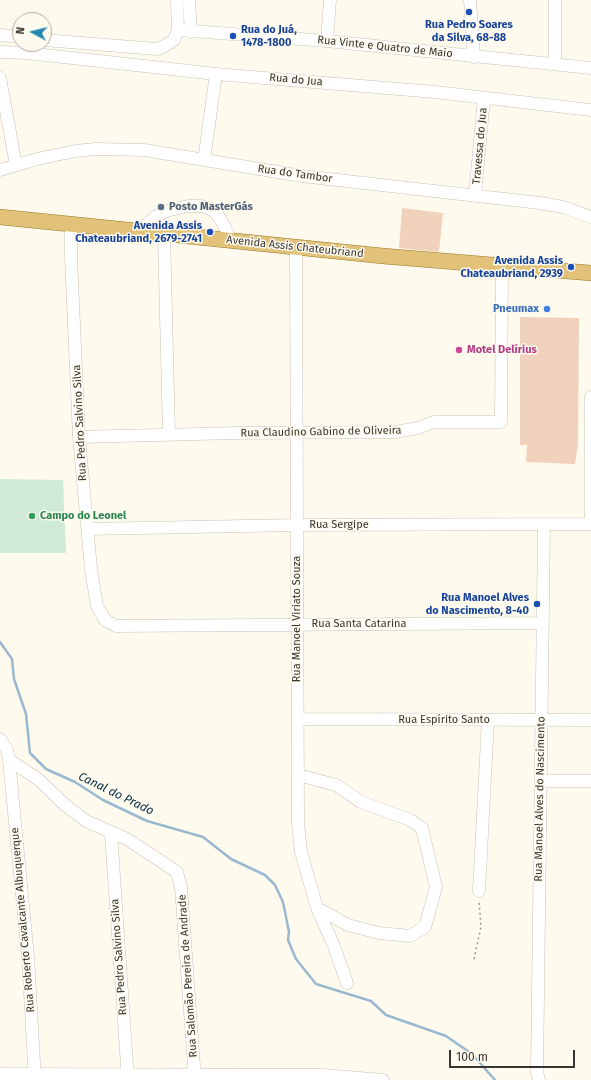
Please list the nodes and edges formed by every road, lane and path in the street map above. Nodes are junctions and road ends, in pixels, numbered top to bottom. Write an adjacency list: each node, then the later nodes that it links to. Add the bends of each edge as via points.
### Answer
1 (177, 0): 6 (street)
2 (189, 0): 7 (street)
3 (330, 0): 11 (street)
4 (470, 0): 13 (street)
5 (554, 0): 14 (street)
6 (178, 30): 7 (street, Rua Vinte e Quatro de Maio); 10 (street, via 172,42 157,49)
7 (191, 32): 11 (street, Rua Vinte e Quatro de Maio)
8 (0, 35): 9 (street)
9 (12, 36)
10 (52, 41)
11 (327, 41): 13 (street, Rua Vinte e Quatro de Maio)
12 (0, 52): 16 (street, Rua do Jua)
13 (474, 57): 14 (street, Rua Vinte e Quatro de Maio)
14 (555, 64): 15 (street, Rua Vinte e Quatro de Maio)
15 (591, 68)
16 (216, 74): 18 (street, Rua do Jua); 20 (street)
17 (0, 78): 21 (street)
18 (484, 98): 19 (street, Rua do Jua); 23 (street, Travessa do Jua)
19 (591, 110)
20 (204, 160): 21 (street, Rua do Tambor, via 144,150 96,149 59,154); 23 (street, Rua do Tambor, via 302,176)
21 (16, 165): 22 (street, Rua do Tambor)
22 (0, 170)
23 (475, 194): 25 (street, Rua do Tambor, via 563,207)
24 (0, 217): 26 (main road, Avenida Assis Chateubriand)
25 (591, 217)
26 (72, 224): 27 (main road, Avenida Assis Chateubriand); 36 (street, Rua Pedro Salvino Silva, via 71,258)
27 (139, 232): 28 (main road, Avenida Assis Chateubriand); 29 (street, via 155,217 166,211 201,206 217,214)
28 (164, 234): 29 (main road, Avenida Assis Chateubriand); 35 (street)
29 (230, 240): 30 (main road, Avenida Assis Chateubriand)
30 (296, 247): 31 (main road, Avenida Assis Chateubriand); 34 (street, Rua Manoel Viriato Souza)
31 (502, 266): 32 (main road, Avenida Assis Chateubriand); 34 (street, Rua Claudino Gabino de Oliveira, via 500,422 434,422 395,432)
32 (591, 273)
33 (591, 398): 37 (street)
34 (297, 433): 35 (street, Rua Claudino Gabino de Oliveira); 38 (street, Rua Manoel Viriato Souza)
35 (169, 435): 36 (street, Rua Claudino Gabino de Oliveira)
36 (79, 437): 40 (street, Rua Pedro Salvino Silva)
37 (591, 524): 39 (street, Rua Sergipe)
38 (297, 525): 39 (street, Rua Sergipe); 40 (street, Rua Sergipe); 43 (street, Rua Manoel Viriato Souza)
39 (544, 525): 42 (street, Rua Manoel Alves do Nascimento)
40 (88, 530): 41 (street, Rua Pedro Salvino Silva, via 97,606)
41 (105, 620): 43 (street, Rua Santa Catarina, via 116,626)
42 (543, 623): 43 (street, Rua Santa Catarina); 46 (street, Rua Manoel Alves do Nascimento)
43 (297, 625): 44 (street, Rua Manoel Viriato Souza)
44 (298, 719): 45 (street, Rua Espírito Santo); 50 (street, Rua Manoel Viriato Souza)
45 (488, 720): 46 (street, Rua Espírito Santo); 54 (street)
46 (542, 720): 47 (street, Rua Espírito Santo); 51 (street, Rua Manoel Alves do Nascimento)
47 (591, 720)
48 (0, 739): 49 (street, Rua Roberto Cavalcante Albuquerque, via 7,750)
49 (9, 760): 53 (street, via 38,779 78,815); 60 (street, Rua Roberto Cavalcante Albuquerque, via 28,957)
50 (298, 775): 55 (street, Rua Manoel Viriato Souza, via 301,852); 55 (street, via 336,785 361,802 410,820 422,828 436,887 425,927 410,936 379,933 348,925)
51 (541, 781): 52 (street); 59 (street, Rua Manoel Alves do Nascimento)
52 (591, 781)
53 (111, 833): 61 (street, Rua Pedro Salvino Silva); 62 (street, Rua Salomão Pereira de Andrade, via 127,839 177,872 181,887)
54 (479, 891): 56 (path, via 481,927)
55 (317, 908): 57 (street, Rua Manoel Viriato Souza, via 334,946)
56 (474, 959)
57 (346, 983)
58 (0, 1074): 60 (street)
59 (538, 1076)
60 (35, 1077): 61 (street)
61 (127, 1077): 62 (street)
62 (195, 1077): 63 (street)
63 (257, 1077): 64 (street)
64 (324, 1078): 65 (street)
65 (383, 1080)

